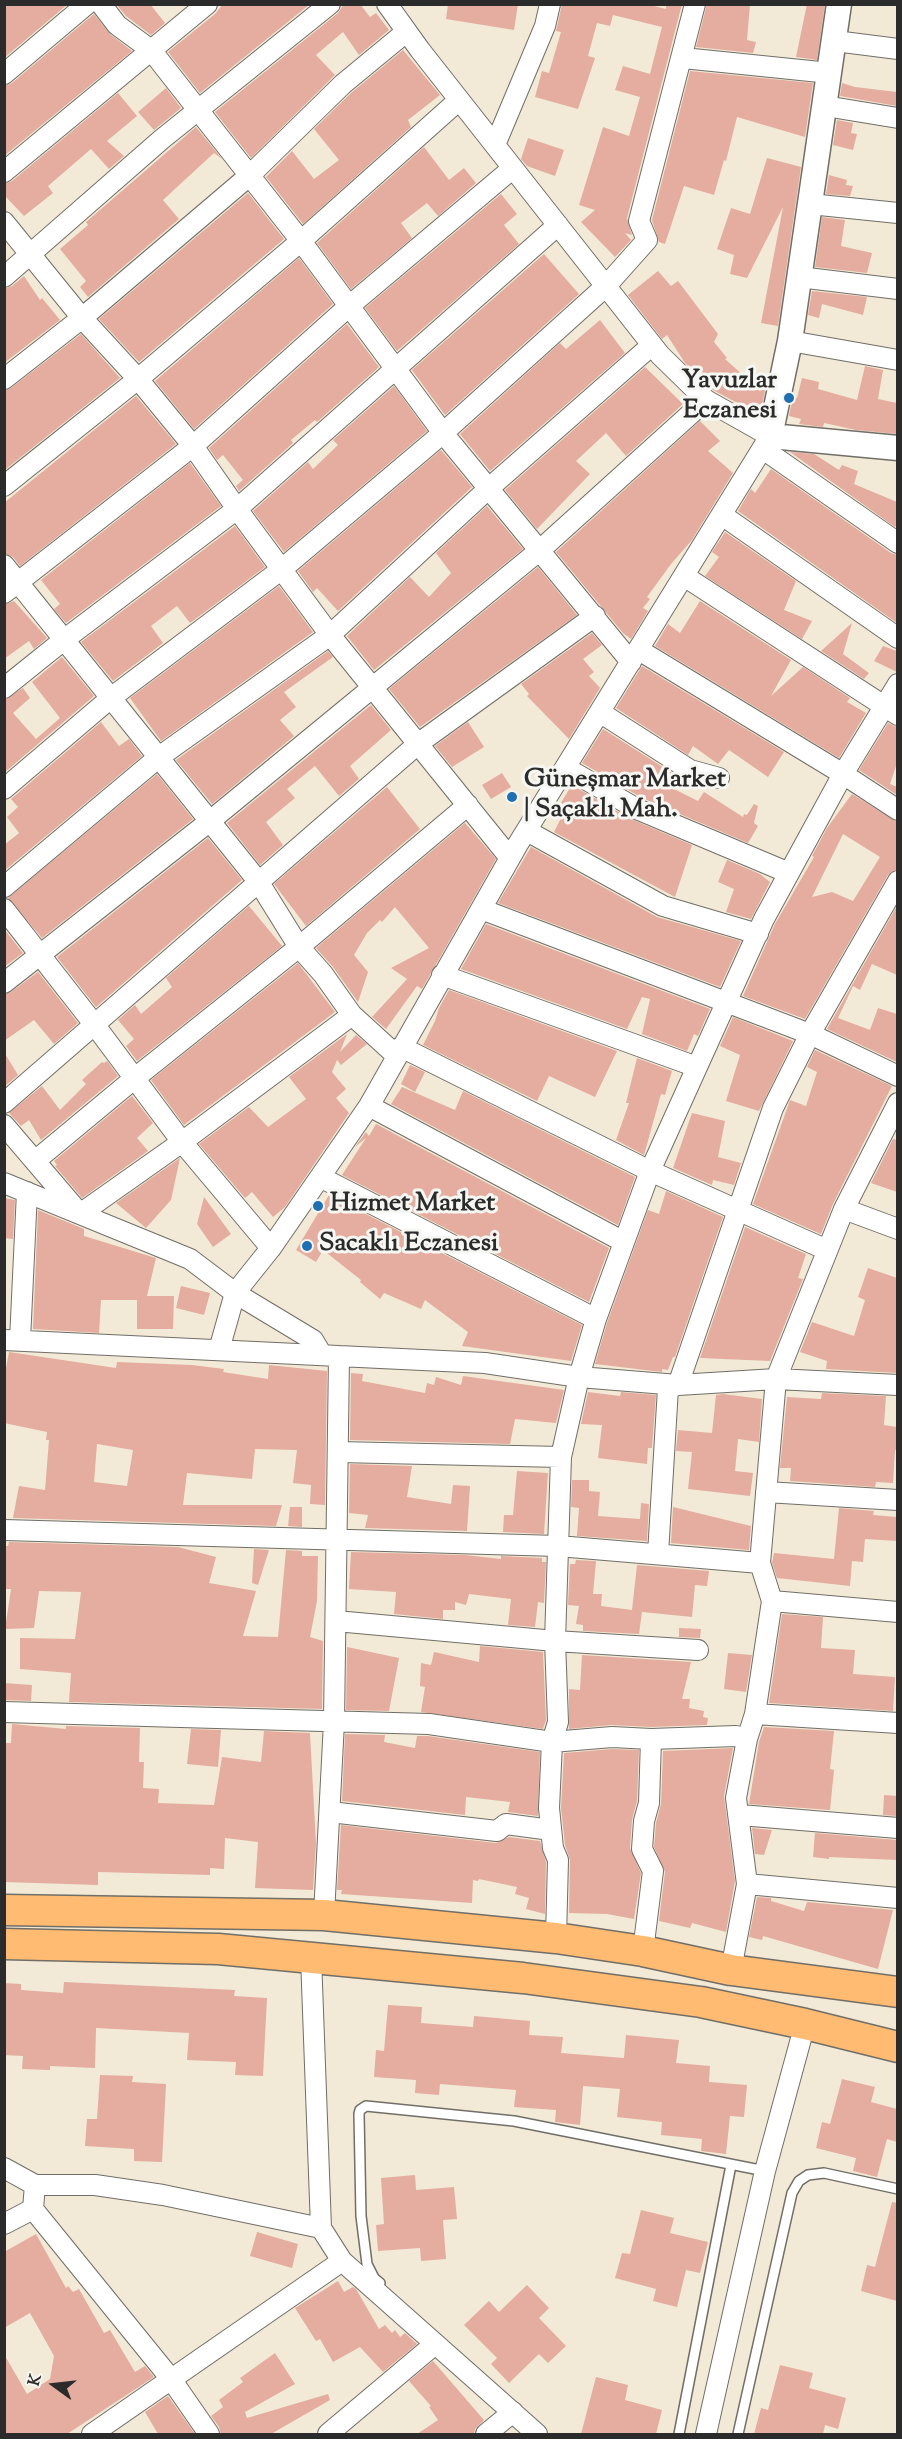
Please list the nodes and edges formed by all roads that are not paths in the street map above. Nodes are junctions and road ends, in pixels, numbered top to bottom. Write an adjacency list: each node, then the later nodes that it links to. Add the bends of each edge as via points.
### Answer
1 (87, 4): 15 (street)
2 (101, 4): 12 (street, via 117,25)
3 (207, 4): 12 (street)
4 (330, 4): 18 (street)
5 (387, 4): 9 (street)
6 (550, 4): 20 (street, via 545,26)
7 (695, 4): 13 (street)
8 (839, 4): 10 (street)
9 (406, 32): 16 (street); 23 (street, via 335,91)
10 (835, 41): 11 (street); 14 (street)
11 (897, 49)
12 (151, 50): 18 (street); 22 (street)
13 (683, 58): 14 (street); 32 (street, via 639,221 647,240)
14 (830, 73): 17 (street)
15 (4, 74)
16 (459, 100): 20 (street); 28 (street)
17 (825, 106): 19 (street); 24 (street)
18 (197, 109): 23 (street); 29 (street)
19 (897, 118)
20 (495, 145): 21 (street)
21 (513, 168): 27 (street); 34 (street)
22 (4, 172)
23 (249, 176): 28 (street); 35 (street)
24 (810, 204): 25 (street); 31 (street)
25 (897, 213)
26 (4, 222): 29 (street)
27 (558, 225): 32 (street); 39 (street)
28 (301, 241): 34 (street); 41 (street)
29 (30, 254): 30 (street); 35 (street)
30 (4, 277)
31 (800, 277): 33 (street); 36 (street)
32 (606, 286): 37 (street); 43 (street)
33 (897, 289)
34 (348, 307): 39 (street); 45 (street)
35 (82, 318): 40 (street); 41 (street)
36 (790, 341): 38 (street); 44 (street)
37 (652, 345): 42 (street); 48 (street)
38 (897, 360)
39 (395, 370): 43 (street); 49 (street)
40 (4, 379)
41 (138, 379): 45 (street); 47 (street)
42 (706, 400): 44 (street); 52 (street)
43 (443, 433): 48 (street); 54 (street)
44 (766, 442): 46 (street); 50 (street); 51 (street)
45 (193, 446): 49 (street); 56 (street)
46 (897, 448)
47 (4, 486)
48 (488, 489): 52 (street); 58 (street)
49 (237, 509): 54 (street); 60 (street)
50 (722, 515): 55 (street); 59 (street)
51 (897, 543)
52 (540, 550): 57 (street); 63 (street)
53 (4, 565): 56 (street)
54 (282, 569): 58 (street); 65 (street)
55 (684, 576): 61 (street); 66 (street)
56 (11, 588): 60 (street)
57 (595, 616): 61 (street); 68 (street)
58 (330, 634): 63 (street); 69 (street)
59 (897, 638)
60 (65, 639): 64 (street); 65 (street)
61 (635, 656): 67 (street); 71 (street)
62 (897, 684): 66 (street)
63 (373, 686): 68 (street); 76 (street)
64 (4, 688)
65 (112, 697): 69 (street); 73 (street)
66 (891, 710): 71 (street)
67 (601, 713): 70 (street); 72 (street, via 690,770)
68 (419, 743): 74 (street); 80 (street)
69 (159, 756): 76 (street); 82 (street)
70 (566, 768): 77 (street); 79 (street, via 637,809)
71 (843, 774): 75 (street); 79 (street)
72 (719, 778)
73 (4, 789)
74 (468, 805): 78 (street); 86 (street)
75 (897, 810)
76 (210, 821): 80 (street); 87 (street)
77 (526, 831): 78 (street); 85 (street, via 663,906)
78 (510, 858): 84 (street)
79 (789, 873): 85 (street)
80 (258, 881): 86 (street); 92 (street)
81 (897, 881): 93 (street)
82 (4, 887)
83 (4, 909): 87 (street)
84 (481, 909): 88 (street); 90 (street)
85 (758, 934): 90 (street)
86 (299, 947): 91 (street); 97 (street)
87 (40, 954): 89 (street); 92 (street)
88 (442, 975): 94 (street); 95 (street)
89 (4, 983)
90 (726, 1003): 93 (street); 95 (street)
91 (352, 1014): 94 (street); 102 (street)
92 (94, 1024): 97 (street); 98 (street)
93 (810, 1034): 96 (street); 108 (street, via 773,1108)
94 (399, 1051): 100 (street); 104 (street)
95 (697, 1067): 104 (street)
96 (897, 1076)
97 (135, 1078): 102 (street); 103 (street)
98 (4, 1103)
99 (897, 1103): 109 (street)
100 (369, 1106): 105 (street); 112 (street)
101 (4, 1125): 103 (street)
102 (182, 1142): 110 (street); 113 (street)
103 (35, 1161): 110 (street)
104 (650, 1171): 108 (street); 112 (street)
105 (320, 1177): 113 (street); 116 (street)
106 (4, 1183): 107 (street)
107 (27, 1192): 110 (street); 117 (street)
108 (736, 1209): 114 (street); 122 (street)
109 (844, 1209): 111 (street); 114 (street)
110 (80, 1214): 115 (street, via 190,1259)
111 (897, 1228)
112 (624, 1242): 116 (street)
113 (271, 1248): 115 (street)
114 (828, 1250): 121 (street)
115 (235, 1293): 118 (street); 119 (street, via 313,1340)
116 (596, 1319): 120 (street)
117 (12, 1340): 118 (street)
118 (219, 1350): 119 (street)
119 (330, 1356): 120 (street, via 485,1364); 124 (street)
120 (579, 1377): 122 (street); 125 (street)
121 (777, 1379): 122 (street); 123 (street); 126 (street)
122 (678, 1385): 131 (street, via 668,1388)
123 (897, 1385)
124 (338, 1452): 125 (street); 129 (street)
125 (561, 1457): 130 (street)
126 (766, 1492): 127 (street); 132 (street)
127 (897, 1500)
128 (4, 1530): 129 (street)
129 (338, 1540): 130 (street); 135 (street)
130 (558, 1546): 131 (street); 136 (street)
131 (658, 1554): 132 (street)
132 (760, 1563): 133 (street)
133 (771, 1601): 134 (street); 139 (street)
134 (897, 1612)
135 (336, 1621): 136 (street); 140 (street)
136 (555, 1641): 137 (street); 144 (street, via 558,1722)
137 (698, 1650)
138 (4, 1712): 140 (street)
139 (755, 1714): 141 (street); 143 (street)
140 (334, 1722): 144 (street, via 429,1724); 145 (street)
141 (897, 1723)
142 (651, 1739): 143 (street); 144 (street, via 612,1737); 155 (street, via 649,1803 642,1849 653,1871)
143 (747, 1739): 146 (street, via 736,1798)
144 (552, 1742): 148 (street)
145 (330, 1812): 148 (street, via 497,1831 506,1824); 152 (street)
146 (740, 1815): 147 (street); 149 (street)
147 (897, 1828)
148 (550, 1830): 153 (street, via 558,1860)
149 (747, 1884): 150 (street); 157 (street)
150 (897, 1898)
151 (4, 1910): 152 (main road)
152 (324, 1916): 153 (main road)
153 (556, 1938): 155 (main road)
154 (4, 1944): 156 (main road, via 218,1949)
155 (643, 1952): 157 (main road)
156 (311, 1957): 159 (main road, via 523,1977 701,2002); 168 (street)
157 (731, 1970): 158 (main road)
158 (897, 1992)
159 (805, 2024): 160 (main road); 163 (street)
160 (897, 2047)
161 (731, 2164): 163 (lane); 178 (lane, via 490,2117 366,2106 360,2110 363,2246 374,2278); 179 (lane)
162 (4, 2168): 164 (street)
163 (765, 2171): 180 (street)
164 (35, 2185): 166 (street); 168 (street, via 95,2185 163,2195)
165 (897, 2189): 181 (lane, via 825,2173 798,2181 792,2193)
166 (33, 2209): 167 (street); 171 (street)
167 (4, 2224)
168 (321, 2228): 169 (street)
169 (342, 2261): 170 (street); 171 (street)
170 (435, 2344): 172 (street); 175 (street)
171 (171, 2379): 173 (street); 174 (street)
172 (513, 2412): 176 (street); 177 (street)
173 (92, 2434)
174 (209, 2434)
175 (328, 2434)
176 (486, 2434)
177 (537, 2434)
178 (550, 2434)
179 (679, 2434)
180 (706, 2434)
181 (738, 2434)

